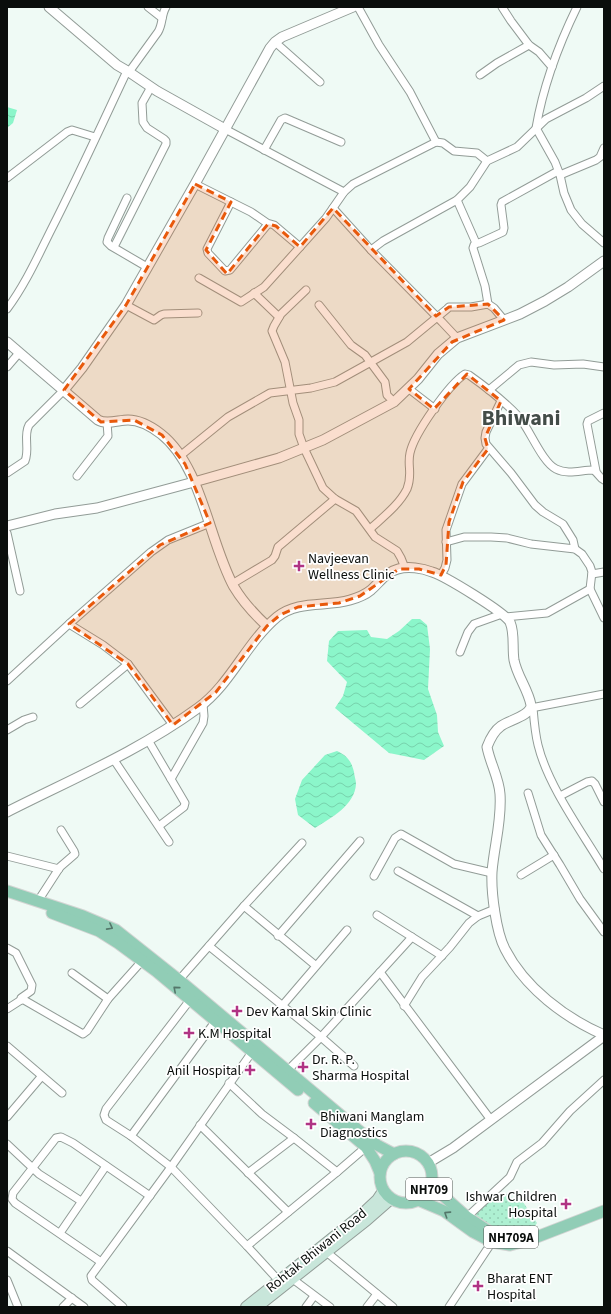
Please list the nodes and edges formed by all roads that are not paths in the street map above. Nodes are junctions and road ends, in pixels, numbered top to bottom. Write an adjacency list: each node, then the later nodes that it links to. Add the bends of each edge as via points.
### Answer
1 (49, 7): 12 (street, via 107,57)
2 (148, 7): 8 (street)
3 (166, 7): 8 (street)
4 (353, 7): 9 (street)
5 (358, 7): 21 (street, via 410,92)
6 (502, 7): 10 (street)
7 (577, 7): 11 (street)
8 (162, 18): 12 (street, via 158,32)
9 (275, 42): 14 (street); 18 (street)
10 (529, 45): 11 (street); 13 (street)
11 (552, 67): 17 (street)
12 (128, 71): 16 (street); 19 (street)
13 (480, 75)
14 (320, 82)
15 (604, 86): 17 (street, via 550,116)
16 (151, 87): 18 (street); 36 (street, via 142,103 143,122 147,128 164,139 166,144)
17 (536, 128): 24 (street, via 517,147); 25 (street)
18 (225, 129): 23 (street); 27 (street)
19 (96, 138): 26 (street, via 72,130 67,132); 47 (street, via 44,244)
20 (341, 142): 23 (street, via 285,118 281,120)
21 (436, 142): 24 (street, via 443,143 454,151 477,153); 28 (street, via 353,184)
22 (604, 148): 25 (street, via 596,160)
23 (264, 150): 28 (street)
24 (487, 161): 30 (street, via 470,187)
25 (559, 173): 34 (street, via 502,202 503,232); 35 (street, via 571,210 582,224)
26 (7, 178)
27 (195, 184): 31 (street); 40 (street)
28 (344, 192): 32 (street)
29 (127, 198): 36 (street, via 108,238 109,244)
30 (457, 200): 34 (street); 38 (street)
31 (231, 202): 33 (street); 33 (street, via 207,249 225,271 230,270)
32 (334, 208): 37 (street); 38 (street)
33 (268, 224): 37 (street, via 277,227)
34 (477, 243): 44 (street, via 473,248)
35 (604, 243)
36 (114, 247): 40 (street)
37 (300, 247): 43 (street, via 264,287)
38 (371, 250): 49 (street)
39 (604, 261): 51 (street, via 545,301)
40 (147, 267): 45 (street)
41 (199, 278): 43 (street, via 241,302)
42 (306, 290): 50 (street)
43 (254, 293): 50 (street)
44 (488, 304): 49 (street, via 449,307); 51 (street)
45 (126, 305): 48 (street, via 153,320 164,314); 59 (street)
46 (319, 305): 55 (street, via 351,345 366,355)
47 (7, 309)
48 (198, 313)
49 (436, 316): 52 (street); 55 (street, via 406,342)
50 (279, 317): 61 (street, via 272,331 285,362)
51 (504, 320): 52 (street)
52 (457, 338): 58 (street, via 438,354)
53 (7, 342): 54 (street)
54 (19, 353): 56 (street); 59 (street)
55 (371, 363): 61 (street, via 335,382); 63 (street, via 385,382 387,395)
56 (7, 367)
57 (604, 367): 60 (street, via 531,362 519,365)
58 (409, 389): 63 (street); 64 (street)
59 (64, 390): 66 (street, via 98,420); 71 (street, via 29,425 26,430 25,461)
60 (489, 390): 62 (street); 64 (street, via 469,374 465,374)
61 (291, 391): 67 (street); 69 (street, via 270,393 231,415)
62 (501, 401): 68 (street, via 484,441); 70 (street, via 523,422 553,467 565,472)
63 (394, 402): 67 (street)
64 (435, 409): 78 (street, via 412,445 409,460 410,477 406,491)
65 (604, 413): 70 (street, via 587,424)
66 (107, 422): 69 (street, via 130,420 146,425 162,434); 72 (street, via 107,439)
67 (304, 448): 74 (street, via 280,458); 75 (street, via 321,484)
68 (488, 449): 80 (street, via 463,482 447,526); 81 (street, via 511,473 535,505 563,524)
69 (180, 456): 74 (street)
70 (596, 471): 73 (street)
71 (7, 473)
72 (77, 476)
73 (604, 480)
74 (194, 482): 76 (street); 77 (street, via 103,506)
75 (335, 499): 78 (street, via 356,511); 86 (street, via 278,547 272,560)
76 (210, 523): 86 (street); 91 (street, via 160,545)
77 (7, 526)
78 (370, 529): 82 (street, via 376,538 399,553)
79 (7, 533): 88 (street)
80 (446, 542): 81 (street, via 464,537 491,536); 85 (street, via 446,568)
81 (576, 549): 84 (street, via 587,561)
82 (405, 568): 85 (street); 92 (street, via 390,572 372,590 360,596 339,603 298,607 280,615)
83 (604, 572): 84 (street)
84 (592, 574): 87 (street)
85 (441, 575): 89 (street)
86 (232, 584): 92 (street, via 246,605)
87 (590, 589): 89 (street, via 547,613); 90 (street)
88 (20, 591)
89 (504, 616): 93 (street, via 473,625); 99 (street, via 510,623 513,633 515,665)
90 (604, 618)
91 (69, 624): 94 (street); 95 (street)
92 (267, 626): 98 (street, via 216,692)
93 (460, 652)
94 (128, 664): 97 (street); 101 (street)
95 (7, 681)
96 (604, 694): 99 (street)
97 (80, 704)
98 (203, 704): 101 (street); 105 (street, via 203,723)
99 (532, 708): 107 (street, via 541,756); 120 (street, via 500,727 487,747 500,793 499,829)
100 (33, 717): 102 (street)
101 (173, 725): 103 (street)
102 (7, 730)
103 (148, 740): 104 (street); 105 (street)
104 (114, 760): 109 (street); 110 (street)
105 (171, 779): 110 (street, via 185,805)
106 (528, 793): 115 (street, via 539,831)
107 (560, 796): 108 (street, via 592,781); 118 (street)
108 (604, 802)
109 (7, 812)
110 (158, 826): 113 (street)
111 (61, 830): 117 (street, via 75,852)
112 (360, 841): 132 (street)
113 (170, 842)
114 (302, 843): 126 (street)
115 (554, 855): 121 (street); 131 (street, via 580,899)
116 (7, 856): 117 (street)
117 (59, 869): 125 (street)
118 (604, 869)
119 (398, 871): 129 (street)
120 (492, 873): 122 (street, via 454,864 401,834 395,838); 127 (street)
121 (521, 875)
122 (374, 876)
123 (7, 891): 125 (main road)
124 (7, 898): 137 (main road, via 100,931)
125 (38, 901): 141 (main road, one-way to 141, via 116,930)
126 (244, 906): 132 (street); 134 (street)
127 (495, 909): 129 (street); 149 (street, via 499,933 521,974 556,1006)
128 (377, 915): 133 (street)
129 (478, 916): 136 (street)
130 (347, 930): 138 (street)
131 (604, 932)
132 (278, 936): 138 (street)
133 (412, 937): 136 (street); 139 (street)
134 (209, 946): 141 (street); 145 (street)
135 (7, 948): 143 (street, via 17,954 32,985 32,991)
136 (442, 956): 146 (street, via 422,977)
137 (142, 960): 142 (street); 144 (main road, one-way to 137)
138 (316, 965): 145 (street)
139 (380, 972): 146 (street); 150 (street)
140 (72, 974): 142 (street)
141 (179, 980): 148 (main road)
142 (108, 999): 143 (street, via 83,1034)
143 (21, 1000): 147 (street)
144 (190, 1000): 148 (main road); 162 (street, via 104,1113 108,1123)
145 (282, 1006): 150 (street)
146 (404, 1006): 160 (street)
147 (7, 1008)
148 (218, 1018): 152 (main road); 154 (main road); 162 (street)
149 (604, 1036): 160 (street)
150 (321, 1037): 153 (street); 154 (street)
151 (7, 1046): 155 (street)
152 (252, 1052): 157 (street); 165 (main road)
153 (354, 1066)
154 (287, 1071): 166 (main road, via 372,1141)
155 (41, 1077): 158 (street); 159 (street)
156 (604, 1080): 182 (street, via 570,1111 542,1143 517,1162 510,1177)
157 (229, 1083): 161 (street); 163 (street, via 262,1114)
158 (62, 1093)
159 (7, 1117)
160 (491, 1120): 167 (street)
161 (200, 1125): 169 (street); 172 (street)
162 (131, 1136): 169 (street)
163 (294, 1138): 171 (street); 172 (street)
164 (7, 1144): 170 (street)
165 (366, 1147): 171 (street); 173 (main road)
166 (394, 1154): 167 (main road, NH709, via 409,1151 423,1157); 173 (main road, via 384,1162)
167 (428, 1163): 174 (main road, NH709, via 432,1178)
168 (106, 1166): 170 (street, via 73,1142 61,1137 56,1138); 176 (street); 178 (street)
169 (171, 1167): 176 (street); 185 (street)
170 (32, 1169): 178 (street); 183 (street, via 13,1193 12,1199)
171 (337, 1172): 181 (street)
172 (248, 1173): 181 (street)
173 (380, 1173): 175 (main road, via 379,1181)
174 (430, 1185): 177 (main road, NH709); 182 (main road, NH709A)
175 (387, 1195): 177 (main road, NH709, via 404,1204); 186 (main road, via 368,1220)
176 (150, 1196): 188 (street)
177 (418, 1200): 184 (main road, NH709A, one-way to 177, via 444,1211)
178 (81, 1201): 183 (street)
179 (604, 1205): 182 (main road, NH709A, via 520,1237 505,1238 494,1234)
180 (604, 1211): 184 (main road, NH709A, via 529,1240 510,1245)
181 (288, 1212): 185 (street)
182 (467, 1217)
183 (60, 1234): 188 (street)
184 (492, 1242): 205 (street)
185 (247, 1246): 191 (street)
186 (323, 1250): 189 (main road); 192 (street)
187 (7, 1251): 194 (street)
188 (102, 1262): 195 (street, via 91,1278)
189 (290, 1276): 191 (main road, Rohtak Bhiwani Road); 193 (street); 200 (main road)
190 (7, 1280): 196 (street)
191 (279, 1281): 199 (main road, Rohtak Bhiwani Road)
192 (377, 1294): 203 (street); 204 (street)
193 (314, 1296): 201 (street); 202 (street)
194 (72, 1298): 197 (street); 198 (street)
195 (118, 1305)
196 (18, 1307)
197 (63, 1307)
198 (84, 1307)
199 (246, 1307)
200 (257, 1307)
201 (306, 1307)
202 (330, 1307)
203 (367, 1307)
204 (393, 1307)
205 (449, 1307)

